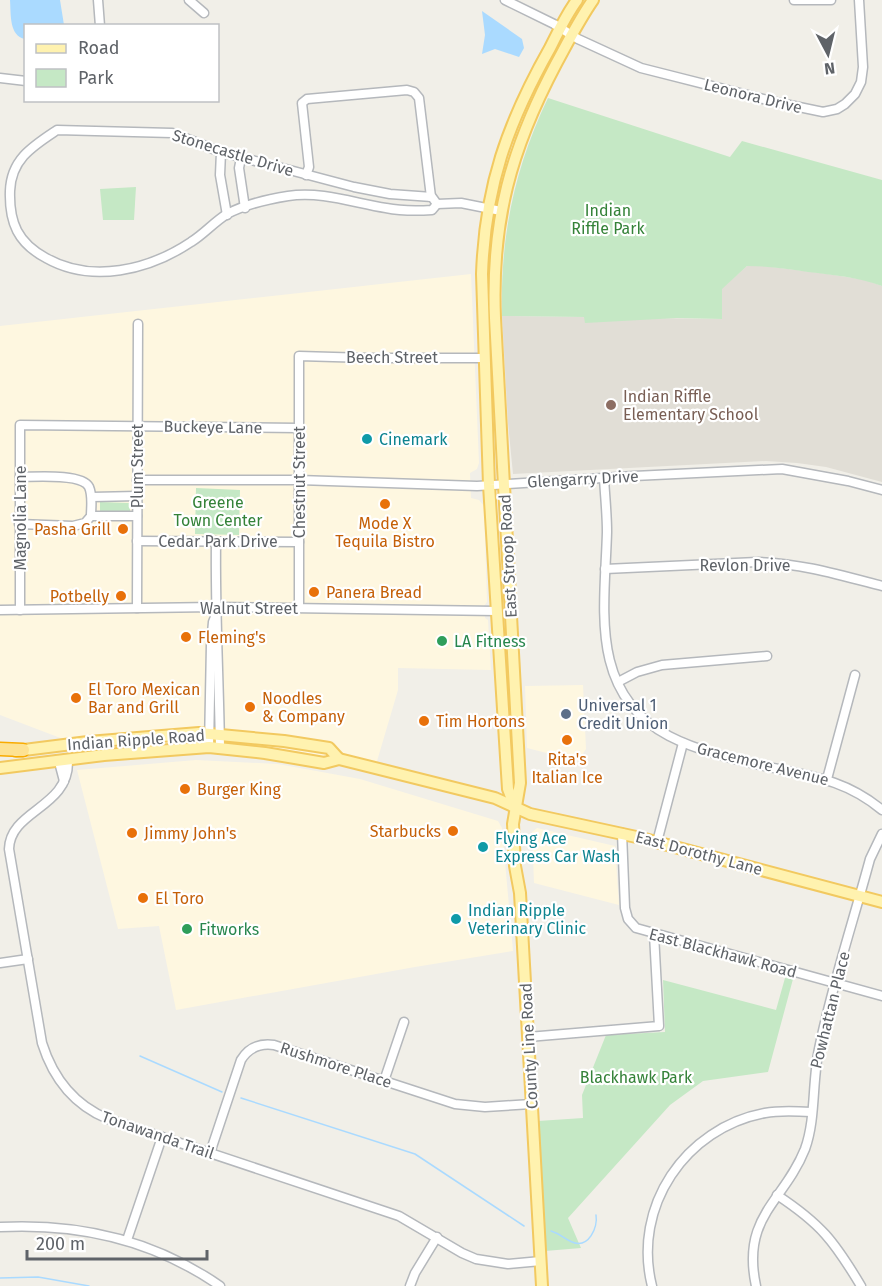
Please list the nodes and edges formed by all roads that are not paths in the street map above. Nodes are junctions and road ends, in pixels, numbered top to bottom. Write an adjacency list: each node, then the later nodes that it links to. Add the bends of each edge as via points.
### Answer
1 (98, 0): 10 (street)
2 (189, 0): 9 (street)
3 (506, 0): 11 (street, Leonora Drive)
4 (577, 0): 11 (main road, East Stroop Road)
5 (593, 0): 12 (main road, East Stroop Road)
6 (794, 0): 7 (street)
7 (831, 0)
8 (859, 0): 12 (street, Leonora Drive, via 861,82 845,104 823,112 641,68)
9 (204, 12)
10 (100, 24)
11 (560, 27): 12 (street, Leonora Drive); 20 (main road, East Stroop Road, via 519,107 498,163)
12 (572, 34): 21 (main road, East Stroop Road, via 524,132)
13 (0, 78): 14 (street)
14 (24, 81)
15 (220, 152): 16 (street, Stonecastle Drive); 22 (street); 22 (street, Stonecastle Drive, via 172,133 57,130 20,159 10,185 9,209 17,232 31,250 78,271 135,269 191,242)
16 (241, 158): 17 (street, Stonecastle Drive); 19 (street)
17 (306, 175): 18 (street, Stonecastle Drive, via 390,195); 18 (street, via 309,167 303,103 307,99 407,90 419,98)
18 (434, 200): 19 (street, via 432,210 400,210 308,195 286,196); 20 (street, Stonecastle Drive)
19 (245, 208): 22 (street)
20 (487, 208): 21 (street, Stonecastle Drive); 25 (main road, East Stroop Road, via 482,274)
21 (501, 211): 33 (main road, East Stroop Road, via 494,294)
22 (227, 215)
23 (138, 324): 27 (street, Plum Street)
24 (299, 356): 25 (street, Beech Street); 28 (street, Chestnut Street)
25 (485, 358): 34 (main road, East Stroop Road)
26 (20, 425): 27 (street, Buckeye Lane); 29 (street, Magnolia Lane)
27 (137, 426): 28 (street, Buckeye Lane); 31 (street, Plum Street)
28 (299, 428): 32 (street, Chestnut Street)
29 (20, 477): 37 (street, via 74,478 86,482); 40 (street, Magnolia Lane)
30 (604, 478): 33 (street, Glengarry Drive); 35 (street, Glengarry Drive, via 782,470); 44 (street, Gracemore Avenue)
31 (137, 480): 32 (street, Glengarry Drive); 36 (street, Plum Street)
32 (299, 480): 34 (street, Glengarry Drive); 43 (street, Chestnut Street)
33 (504, 484): 34 (street, Glengarry Drive); 56 (main road, East Stroop Road)
34 (489, 485): 50 (main road, East Stroop Road)
35 (882, 490)
36 (137, 496): 37 (street); 39 (street, Plum Street)
37 (91, 501): 38 (street)
38 (91, 516): 39 (street); 40 (street, via 85,523 73,526)
39 (137, 516): 41 (street, Plum Street)
40 (20, 524): 49 (street, Magnolia Lane)
41 (137, 541): 42 (street, Cedar Park Drive); 46 (street, Plum Street)
42 (216, 541): 43 (street, Cedar Park Drive); 51 (street)
43 (299, 542): 47 (street, Chestnut Street)
44 (605, 569): 45 (street, Revlon Drive, via 780,563); 55 (street, Gracemore Avenue, via 604,639)
45 (882, 586)
46 (137, 608): 49 (street, Walnut Street); 51 (street, Walnut Street)
47 (299, 608): 50 (street, Walnut Street); 51 (street, Walnut Street)
48 (0, 610): 49 (street, Walnut Street)
49 (20, 610)
50 (497, 611): 53 (main road, East Stroop Road)
51 (215, 612): 58 (street); 59 (street)
52 (767, 656): 55 (street, via 662,665)
53 (501, 664): 56 (main road); 57 (main road, East Stroop Road)
54 (855, 675): 69 (street)
55 (618, 682): 61 (street, Gracemore Avenue, via 645,718)
56 (515, 694): 57 (main road); 70 (main road, East Stroop Road, via 520,783)
57 (503, 707): 70 (main road, East Stroop Road, via 508,789)
58 (208, 734): 59 (main road, Indian Ripple Road); 60 (main road, Indian Ripple Road); 62 (street)
59 (220, 735): 63 (street); 66 (main road, Indian Ripple Road, via 329,748)
60 (88, 742): 64 (main road, Indian Ripple Road); 67 (main road, via 80,749 65,751)
61 (683, 743): 69 (street, Gracemore Avenue); 74 (street)
62 (209, 747): 63 (main road, Indian Ripple Road); 67 (main road, Indian Ripple Road)
63 (220, 748): 66 (main road, Indian Ripple Road, via 324,763)
64 (23, 750): 65 (highway)
65 (0, 751)
66 (339, 759): 70 (main road, Indian Ripple Road, via 495,798)
67 (64, 761): 68 (main road, Indian Ripple Road); 78 (street, Tonawanda Trail, via 64,780 59,792 16,829 9,842)
68 (0, 768)
69 (827, 779): 71 (street, Gracemore Avenue, via 853,789)
70 (515, 807): 72 (main road, East Dorothy Lane, via 530,814); 83 (main road, County Line Road, via 515,866)
71 (882, 810)
72 (622, 833): 74 (main road, East Dorothy Lane); 77 (street, East Blackhawk Road, via 626,916 636,927)
73 (882, 834): 75 (street, Powhattan Place)
74 (657, 842): 75 (main road, East Dorothy Lane)
75 (860, 896): 76 (main road, East Dorothy Lane); 80 (street, Powhattan Place)
76 (882, 902)
77 (654, 934): 80 (street, East Blackhawk Road); 83 (street, via 659,1026)
78 (28, 959): 79 (street); 87 (street, Tonawanda Trail, via 42,1043 58,1079 91,1111)
79 (0, 963)
80 (836, 983): 81 (street, East Blackhawk Road); 86 (street, Powhattan Place, via 817,1056)
81 (882, 996)
82 (404, 1022): 84 (street)
83 (528, 1037): 85 (main road, County Line Road)
84 (384, 1081): 85 (street, Rushmore Place, via 464,1106); 88 (street, Rushmore Place, via 274,1045 256,1046 242,1060)
85 (531, 1104): 93 (main road, County Line Road)
86 (811, 1112): 89 (street, Powhattan Place, via 804,1149); 97 (street, via 774,1112 737,1121 703,1140 681,1160 664,1185 650,1225 647,1253)
87 (162, 1137): 88 (street, Tonawanda Trail); 92 (street)
88 (210, 1153): 91 (street, Tonawanda Trail, via 399,1216)
89 (777, 1195): 98 (street, Powhattan Place, via 756,1235); 99 (street, via 826,1233)
90 (0, 1227): 92 (street, via 64,1227)
91 (437, 1237): 93 (street, Tonawanda Trail, via 484,1261); 95 (street)
92 (127, 1240): 94 (street, via 179,1261)
93 (541, 1261): 96 (main road, County Line Road)
94 (220, 1286)
95 (410, 1286)
96 (542, 1286)
97 (652, 1286)
98 (756, 1286)
99 (861, 1286)

